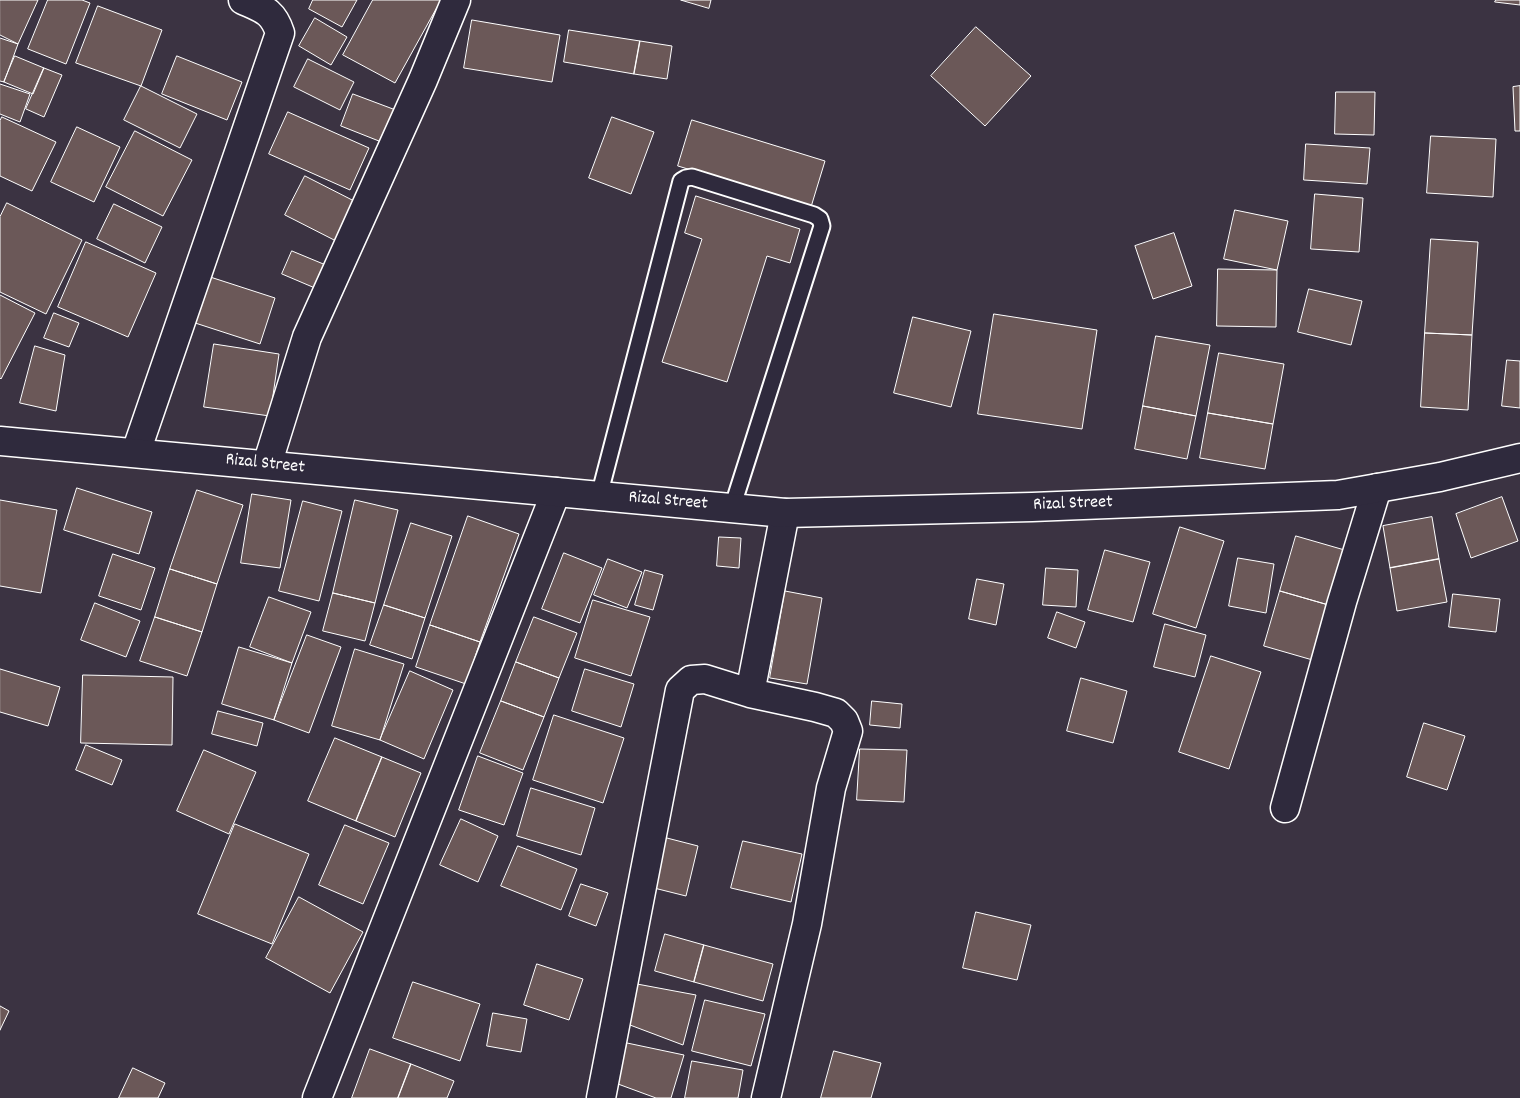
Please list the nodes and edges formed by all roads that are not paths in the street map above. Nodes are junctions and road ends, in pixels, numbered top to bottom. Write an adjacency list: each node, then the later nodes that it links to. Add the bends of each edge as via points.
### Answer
1 (243, 0): 4 (street, via 276,19 280,33)
2 (456, 0): 6 (street, via 307,337)
3 (0, 441): 4 (street, Rizal Street)
4 (136, 452): 6 (street, Rizal Street)
5 (1520, 458): 7 (street, Rizal Street)
6 (266, 465): 8 (street, Rizal Street)
7 (1377, 488): 11 (street, Rizal Street, via 1338,495); 13 (street)
8 (556, 492): 9 (street, Rizal Street); 14 (street)
9 (599, 496): 10 (street, Rizal Street); 10 (lane, via 681,181 692,177 814,215 822,226)
10 (732, 508): 11 (street, Rizal Street)
11 (785, 513): 12 (street)
12 (750, 693): 15 (street, via 705,679 691,680 680,690); 16 (street, via 836,713 848,730 831,788 807,924)
13 (1285, 808)
14 (317, 1098)
15 (601, 1098)
16 (766, 1098)

